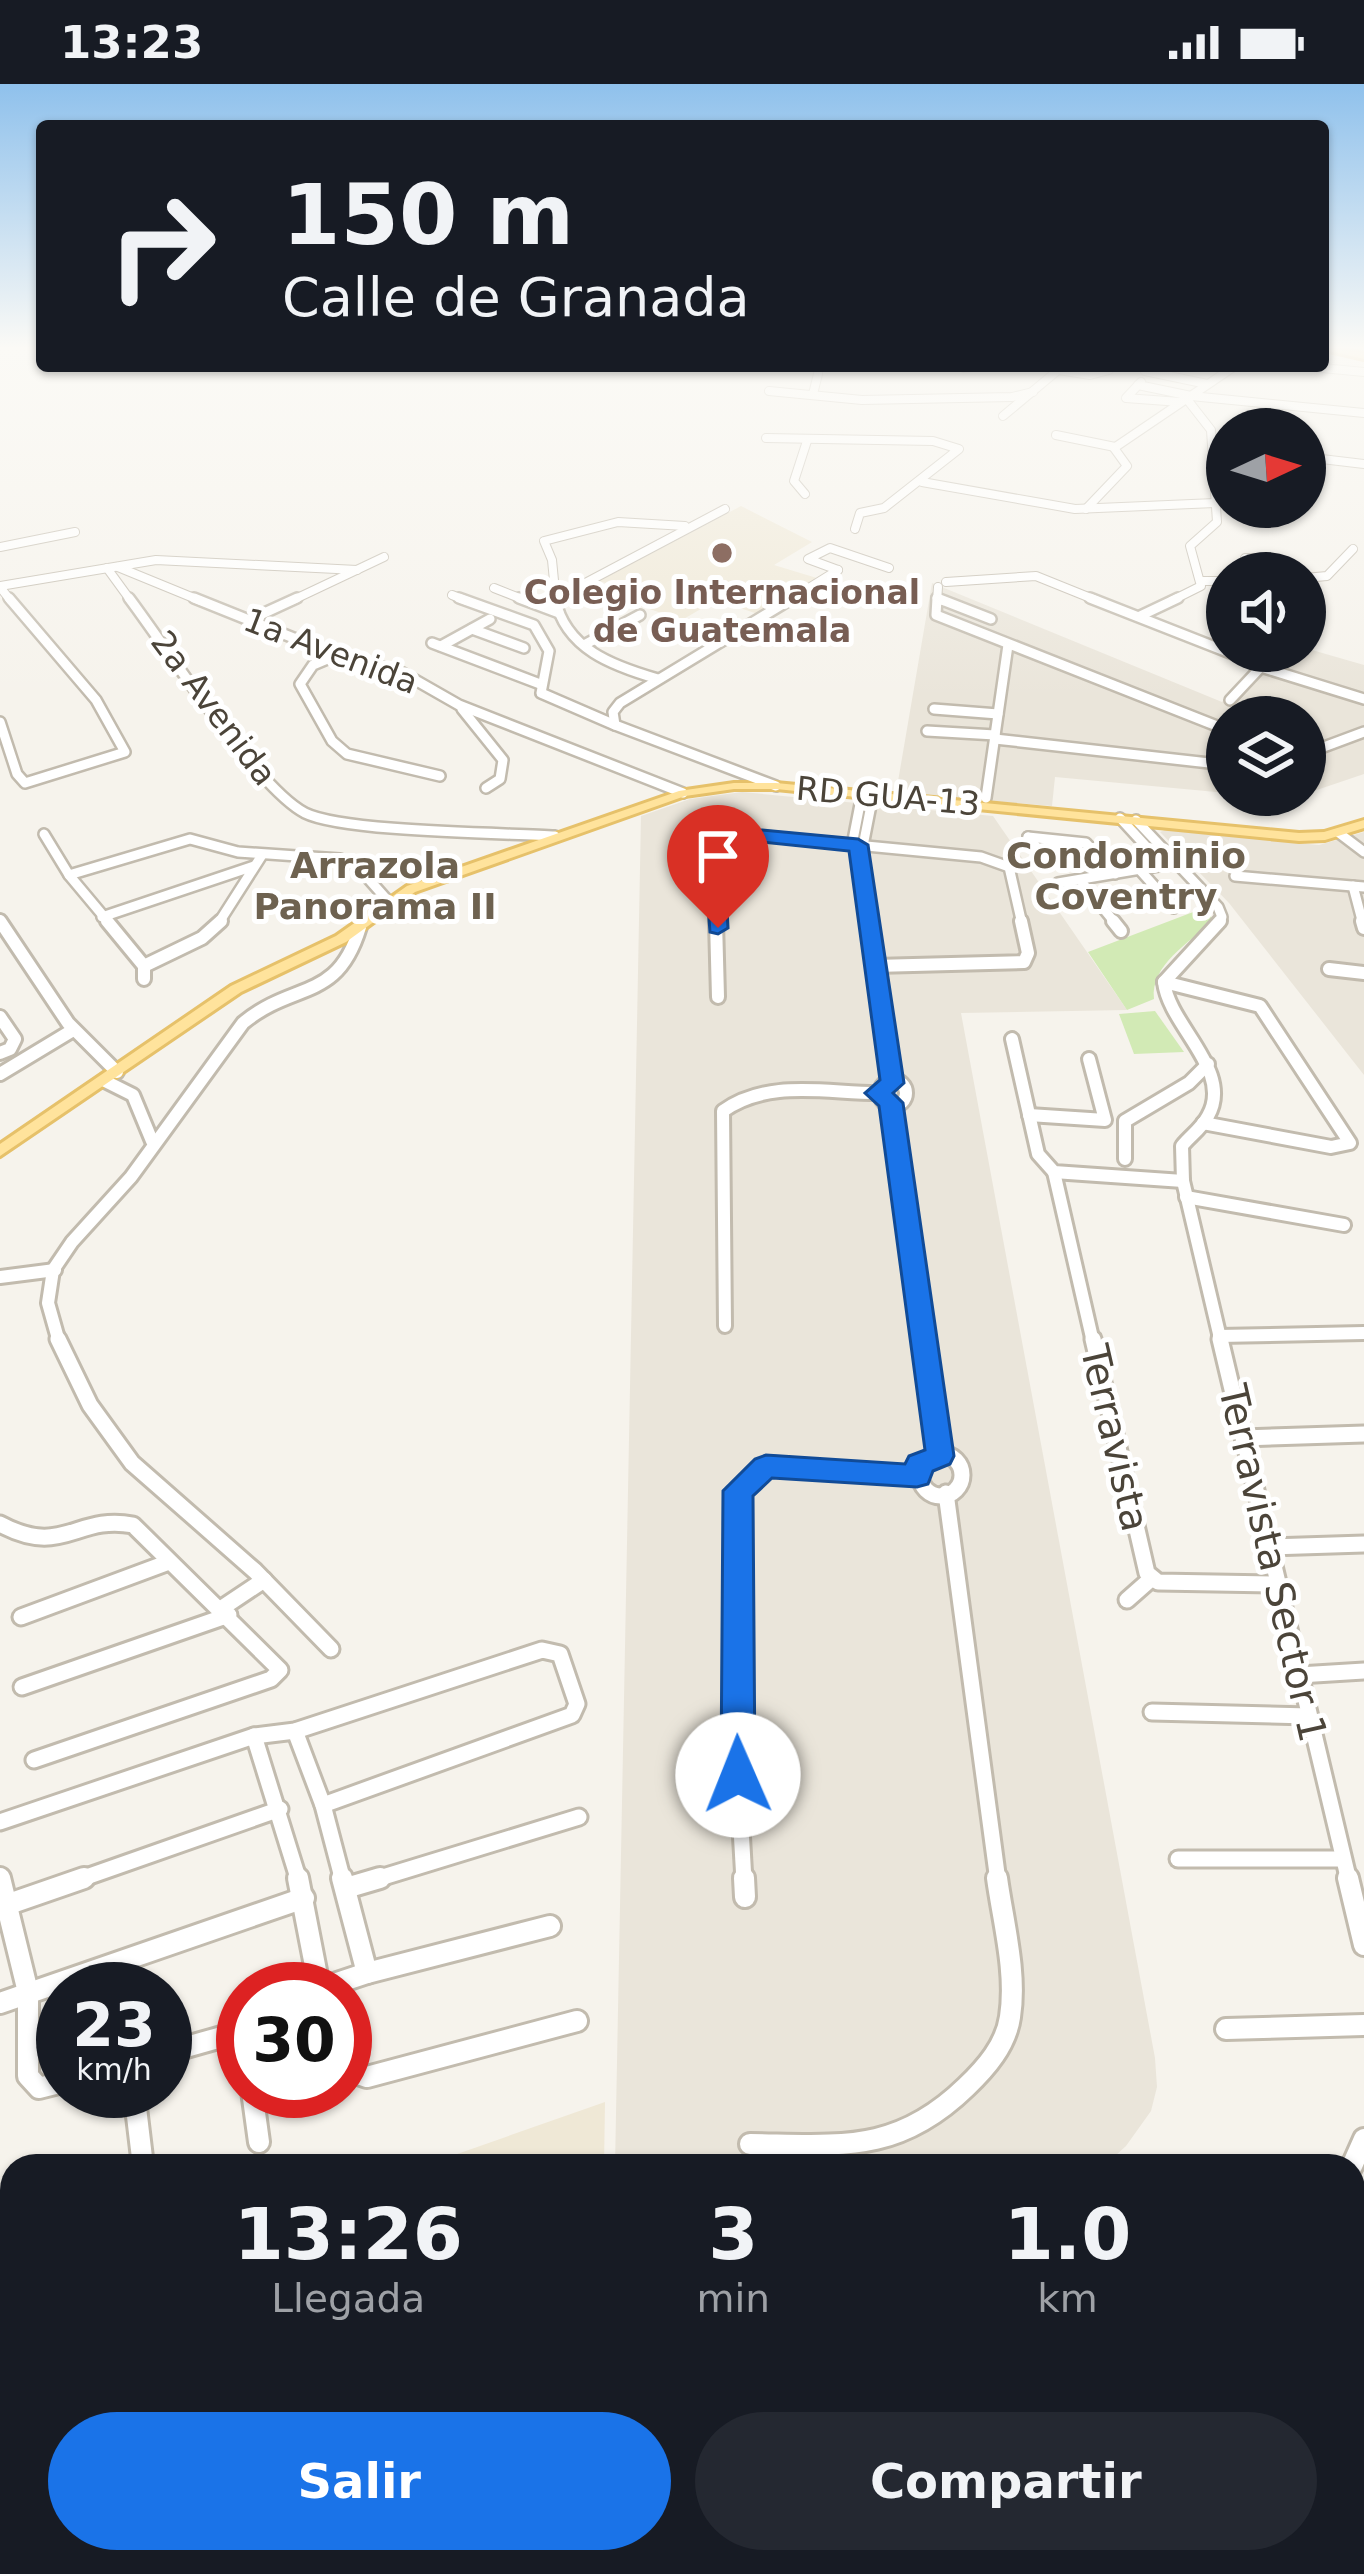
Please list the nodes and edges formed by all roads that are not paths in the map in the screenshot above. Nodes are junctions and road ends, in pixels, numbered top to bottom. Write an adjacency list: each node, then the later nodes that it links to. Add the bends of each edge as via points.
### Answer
1 (799, 464): 5 (street, via 794,481)
2 (943, 464): 4 (street)
3 (1125, 464): 8 (street)
4 (922, 482): 8 (street); 11 (street, via 884,508 860,513)
5 (805, 494)
6 (1206, 503): 8 (street)
7 (725, 509): 9 (street)
8 (1087, 509)
9 (686, 526): 26 (street); 26 (street, via 618,522 547,538)
10 (1210, 528): 20 (street, via 1190,546)
11 (855, 529)
12 (75, 532): 13 (street)
13 (0, 547)
14 (1353, 549): 19 (street)
15 (383, 557): 18 (street)
16 (113, 568): 18 (street, via 163,560); 22 (street); 32 (street, 1a Avenida); 64 (street, 2a Avenida, via 260,773 305,813)
17 (890, 568): 39 (street, via 830,548 808,560 838,574)
18 (356, 570): 32 (street)
19 (1326, 576)
20 (1201, 581): 21 (street); 30 (street)
21 (1206, 581)
22 (0, 587): 46 (street, via 96,700 123,754 29,783 16,774)
23 (494, 588): 27 (street)
24 (940, 589): 28 (street, via 986,622); 30 (street, via 1032,574); 36 (street, via 936,615)
25 (452, 595): 40 (street, via 540,630 549,651)
26 (557, 598): 27 (street)
27 (559, 613): 35 (street)
28 (1002, 614)
29 (640, 615): 35 (street)
30 (1140, 616): 34 (street)
31 (490, 619): 33 (street)
32 (250, 620): 37 (street, 1a Avenida)
33 (472, 629): 38 (street, via 524,648); 38 (street, via 436,645)
34 (1206, 643)
35 (584, 645): 39 (street, via 605,663)
36 (1008, 645): 45 (street); 47 (street)
37 (339, 655): 43 (street, 1a Avenida, via 403,673); 54 (street, via 313,665 300,684 336,747)
38 (490, 666): 40 (street)
39 (658, 679): 48 (street, via 615,707)
40 (540, 684): 48 (street, via 544,697)
41 (1234, 696): 42 (street, via 1261,667)
42 (1364, 699)
43 (459, 705): 56 (street, via 504,764); 57 (street, 1a Avenida)
44 (934, 709): 45 (street)
45 (998, 714): 51 (street)
46 (0, 722)
47 (1206, 722)
48 (615, 725): 55 (street)
49 (927, 730): 51 (street)
50 (1364, 732): 52 (street)
51 (995, 737): 53 (street); 59 (street)
52 (1326, 744)
53 (1206, 762)
54 (440, 776)
55 (776, 786): 57 (main road, RD GUA-13); 58 (main road, RD GUA-13)
56 (486, 788)
57 (679, 792): 64 (main road, RD GUA-13)
58 (868, 794): 60 (main road, RD GUA-13); 67 (street)
59 (986, 798)
60 (1128, 819): 62 (main road, RD GUA-13, via 1299,837); 65 (street)
61 (1364, 824): 62 (main road, RD GUA-13)
62 (1343, 832): 68 (street)
63 (44, 833): 74 (street)
64 (555, 836): 79 (main road, RD GUA-13)
65 (1149, 841): 69 (street); 71 (street)
66 (1086, 843): 73 (street)
67 (858, 845): 87 (street); 87 (street, via 1004,862 1028,953 1013,966); 91 (street, via 751,836 715,848)
68 (1364, 848)
69 (1156, 860): 71 (street); 72 (street)
70 (258, 861): 74 (street, via 184,839); 79 (street, via 340,860 358,866); 81 (street); 81 (street, via 220,923 144,973)
71 (1176, 863): 90 (street, via 1222,917)
72 (1139, 869): 73 (street); 80 (street)
73 (1114, 874): 76 (street)
74 (69, 875): 81 (street)
75 (1235, 876): 78 (street)
76 (1080, 880): 77 (street); 85 (street)
77 (1058, 884)
78 (1359, 887): 84 (street)
79 (389, 902): 83 (main road, RD GUA-13)
80 (1174, 908)
81 (102, 917)
82 (0, 921): 93 (street)
83 (360, 927): 99 (main road, RD GUA-13, via 236,989); 107 (street, via 339,977 264,1003)
84 (1364, 928)
85 (1121, 931)
86 (0, 937): 93 (street)
87 (875, 966): 102 (street)
88 (1329, 969): 89 (street)
89 (1364, 973)
90 (1164, 982): 98 (street, via 1166,1007); 106 (street, via 1260,1006 1350,1143 1331,1147)
91 (719, 993)
92 (0, 1017): 95 (street, via 15,1039)
93 (73, 1030): 97 (street); 99 (street)
94 (1012, 1039): 105 (street, Terravista)
95 (4, 1052): 97 (street)
96 (1089, 1059): 105 (street, via 1105,1120)
97 (21, 1062): 100 (street)
98 (1208, 1064): 106 (street, via 1212,1104); 109 (street, via 1192,1086 1146,1103 1125,1121)
99 (117, 1072): 101 (main road, RD GUA-13)
100 (0, 1074)
101 (104, 1081): 107 (street, via 133,1095); 108 (main road, RD GUA-13)
102 (892, 1083): 103 (street); 104 (street, via 909,1095)
103 (877, 1093): 104 (street); 115 (street, via 762,1093 736,1098 723,1111)
104 (891, 1103): 120 (street)
105 (1029, 1115): 110 (street, Terravista, via 1038,1154)
106 (1203, 1123): 111 (street, via 1183,1142)
107 (152, 1141): 113 (street)
108 (0, 1151)
109 (1125, 1159)
110 (1054, 1172): 111 (street); 127 (street, Terravista)
111 (1184, 1189): 112 (street); 117 (street, Terravista Sector 1)
112 (1344, 1225)
113 (55, 1270): 114 (street); 128 (street, via 51,1325 104,1425 131,1463)
114 (0, 1277)
115 (725, 1326)
116 (1364, 1334): 117 (street)
117 (1219, 1336): 119 (street, Terravista Sector 1)
118 (1364, 1434): 119 (street)
119 (1243, 1438): 125 (street, Terravista Sector 1)
120 (940, 1456): 121 (street, via 920,1464); 122 (street, via 960,1465 965,1478)
121 (917, 1476): 122 (street); 150 (street, via 774,1465 738,1491)
122 (946, 1493): 168 (street, via 1010,2021 980,2074 901,2134)
123 (0, 1524): 126 (street, via 44,1543 126,1522)
124 (1364, 1544): 125 (street)
125 (1269, 1546): 129 (street, Terravista Sector 1)
126 (169, 1562): 131 (street); 132 (street)
127 (1152, 1578): 129 (street, Terravista); 130 (street)
128 (264, 1580): 131 (street); 133 (street)
129 (1278, 1584): 135 (street, Terravista Sector 1)
130 (1127, 1600)
131 (225, 1611): 136 (street); 141 (street, via 278,1664 277,1675)
132 (21, 1617)
133 (332, 1649)
134 (1364, 1671): 135 (street)
135 (1300, 1675): 138 (street, Terravista Sector 1)
136 (22, 1687)
137 (1152, 1712): 138 (street)
138 (1310, 1716): 147 (street, Terravista Sector 1)
139 (296, 1731): 140 (street); 142 (street); 142 (street, via 542,1650 560,1654 578,1704 572,1714)
140 (254, 1736): 143 (street); 145 (street)
141 (34, 1760)
142 (323, 1805): 149 (street)
143 (280, 1809): 151 (street); 152 (street)
144 (579, 1817): 149 (street)
145 (0, 1822)
146 (1178, 1859): 147 (street)
147 (1343, 1859): 154 (street, Terravista Sector 1)
148 (0, 1877): 152 (street)
149 (346, 1888): 156 (street)
150 (745, 1897)
151 (304, 1898): 155 (street); 158 (street)
152 (6, 1905): 158 (street)
153 (550, 1926): 157 (street)
154 (1364, 1946)
155 (315, 1962)
156 (364, 1962)
157 (372, 1972)
158 (28, 1992): 159 (street); 164 (street, via 28,2076)
159 (0, 2003)
160 (577, 2020): 163 (street)
161 (1364, 2025): 162 (street)
162 (1226, 2029)
163 (372, 2076)
164 (36, 2085)
165 (137, 2118): 169 (street)
166 (256, 2118): 167 (street)
167 (259, 2142)
168 (750, 2144)
169 (142, 2154)

